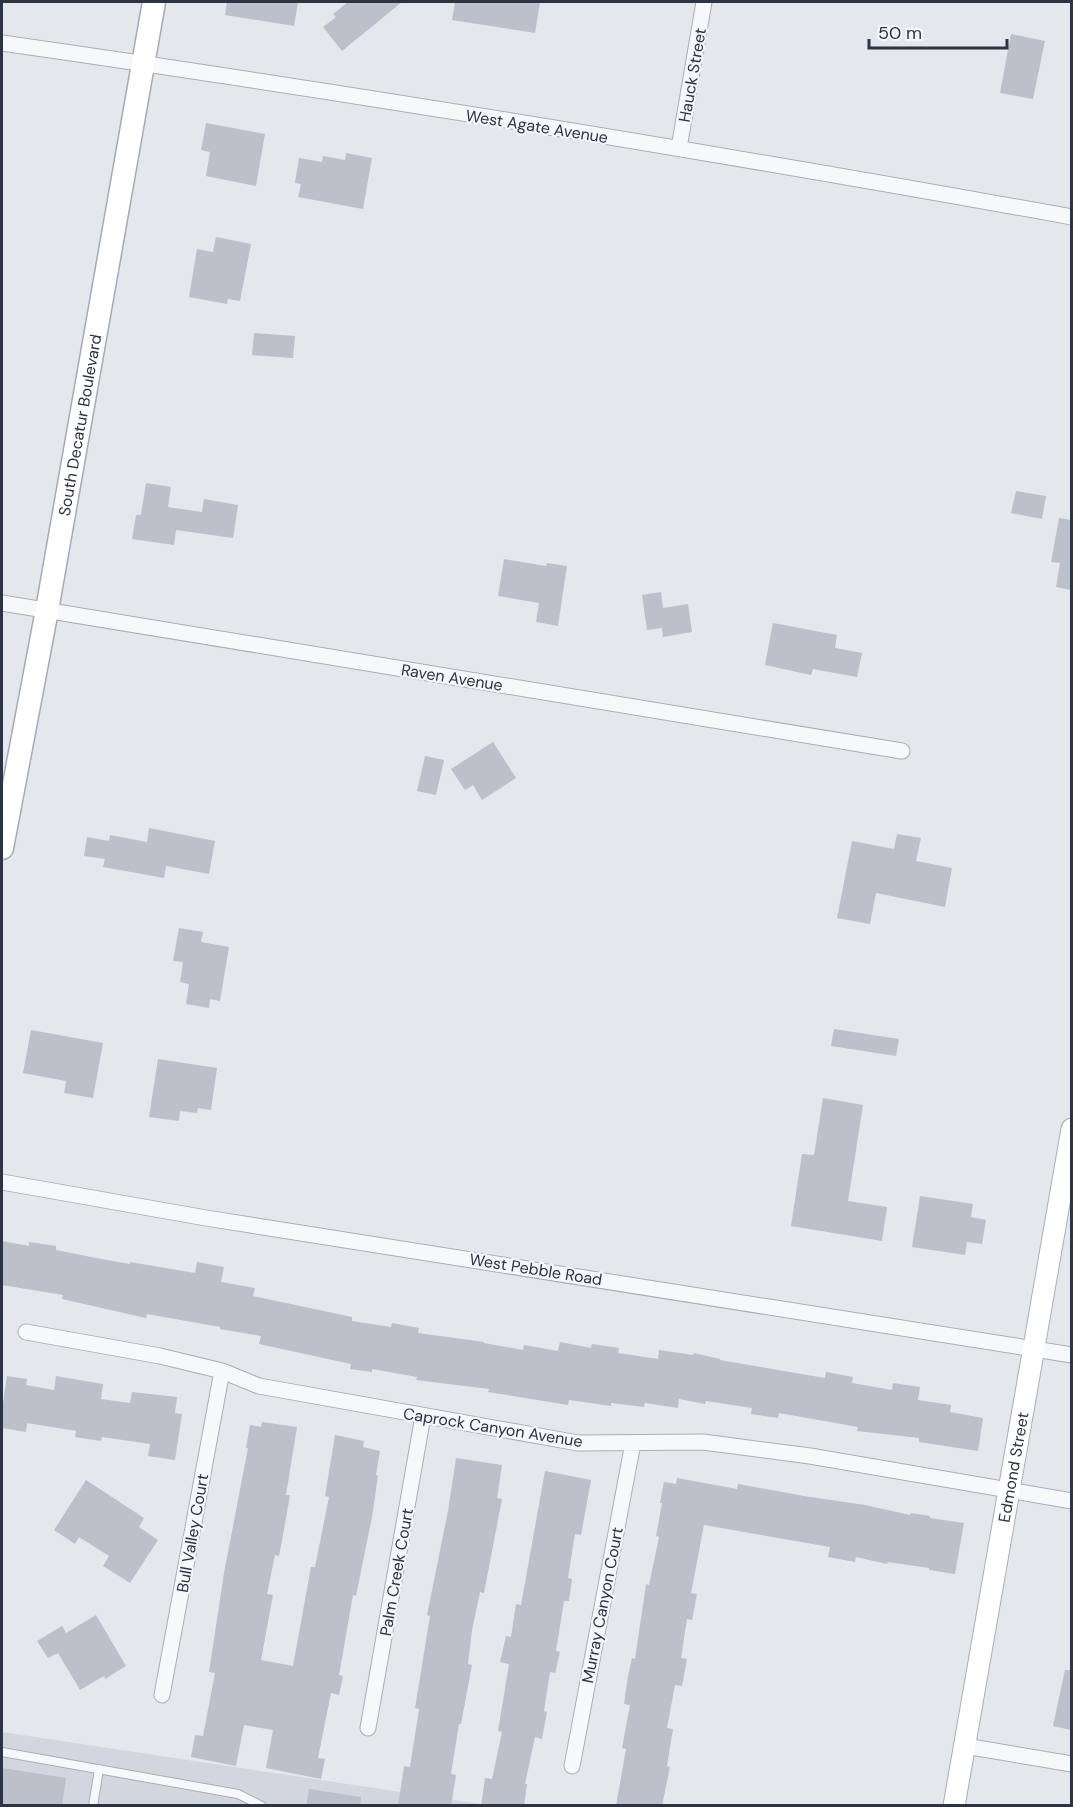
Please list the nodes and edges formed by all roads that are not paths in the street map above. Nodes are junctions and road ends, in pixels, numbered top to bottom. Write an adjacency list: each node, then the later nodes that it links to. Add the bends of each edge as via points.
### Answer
1 (154, 2): 4 (main road, South Decatur Boulevard)
2 (704, 2): 5 (street, Hauck Street)
3 (2, 43): 4 (street, West Agate Avenue)
4 (144, 63): 5 (street, West Agate Avenue); 8 (main road, South Decatur Boulevard)
5 (679, 148): 6 (street, West Agate Avenue)
6 (1071, 217)
7 (2, 603): 8 (street, Raven Avenue)
8 (46, 610): 9 (street, Raven Avenue); 10 (main road, South Decatur Boulevard)
9 (902, 751)
10 (2, 848)
11 (1071, 1129): 14 (street, Edmond Street)
12 (2, 1182): 14 (street, West Pebble Road, via 218,1220)
13 (26, 1332): 16 (street, Caprock Canyon Avenue)
14 (1034, 1348): 15 (street, West Pebble Road); 19 (street, Edmond Street)
15 (1071, 1354)
16 (222, 1371): 17 (street, Caprock Canyon Avenue, via 259,1386); 21 (street, Bull Valley Court)
17 (423, 1416): 18 (street, Caprock Canyon Avenue, via 578,1443); 22 (street, Palm Creek Court)
18 (633, 1443): 19 (street, Caprock Canyon Avenue, via 703,1442); 26 (street, Murray Canyon Court)
19 (1010, 1490): 20 (street, Caprock Canyon Avenue); 23 (street, Edmond Street)
20 (1071, 1501)
21 (162, 1695)
22 (368, 1728)
23 (965, 1746): 25 (street); 31 (street, Edmond Street)
24 (2, 1752): 27 (lane)
25 (1071, 1764)
26 (572, 1766)
27 (99, 1769): 28 (lane, via 238,1794); 29 (lane)
28 (254, 1804): 30 (lane)
29 (93, 1806)
30 (262, 1806)
31 (954, 1806)

